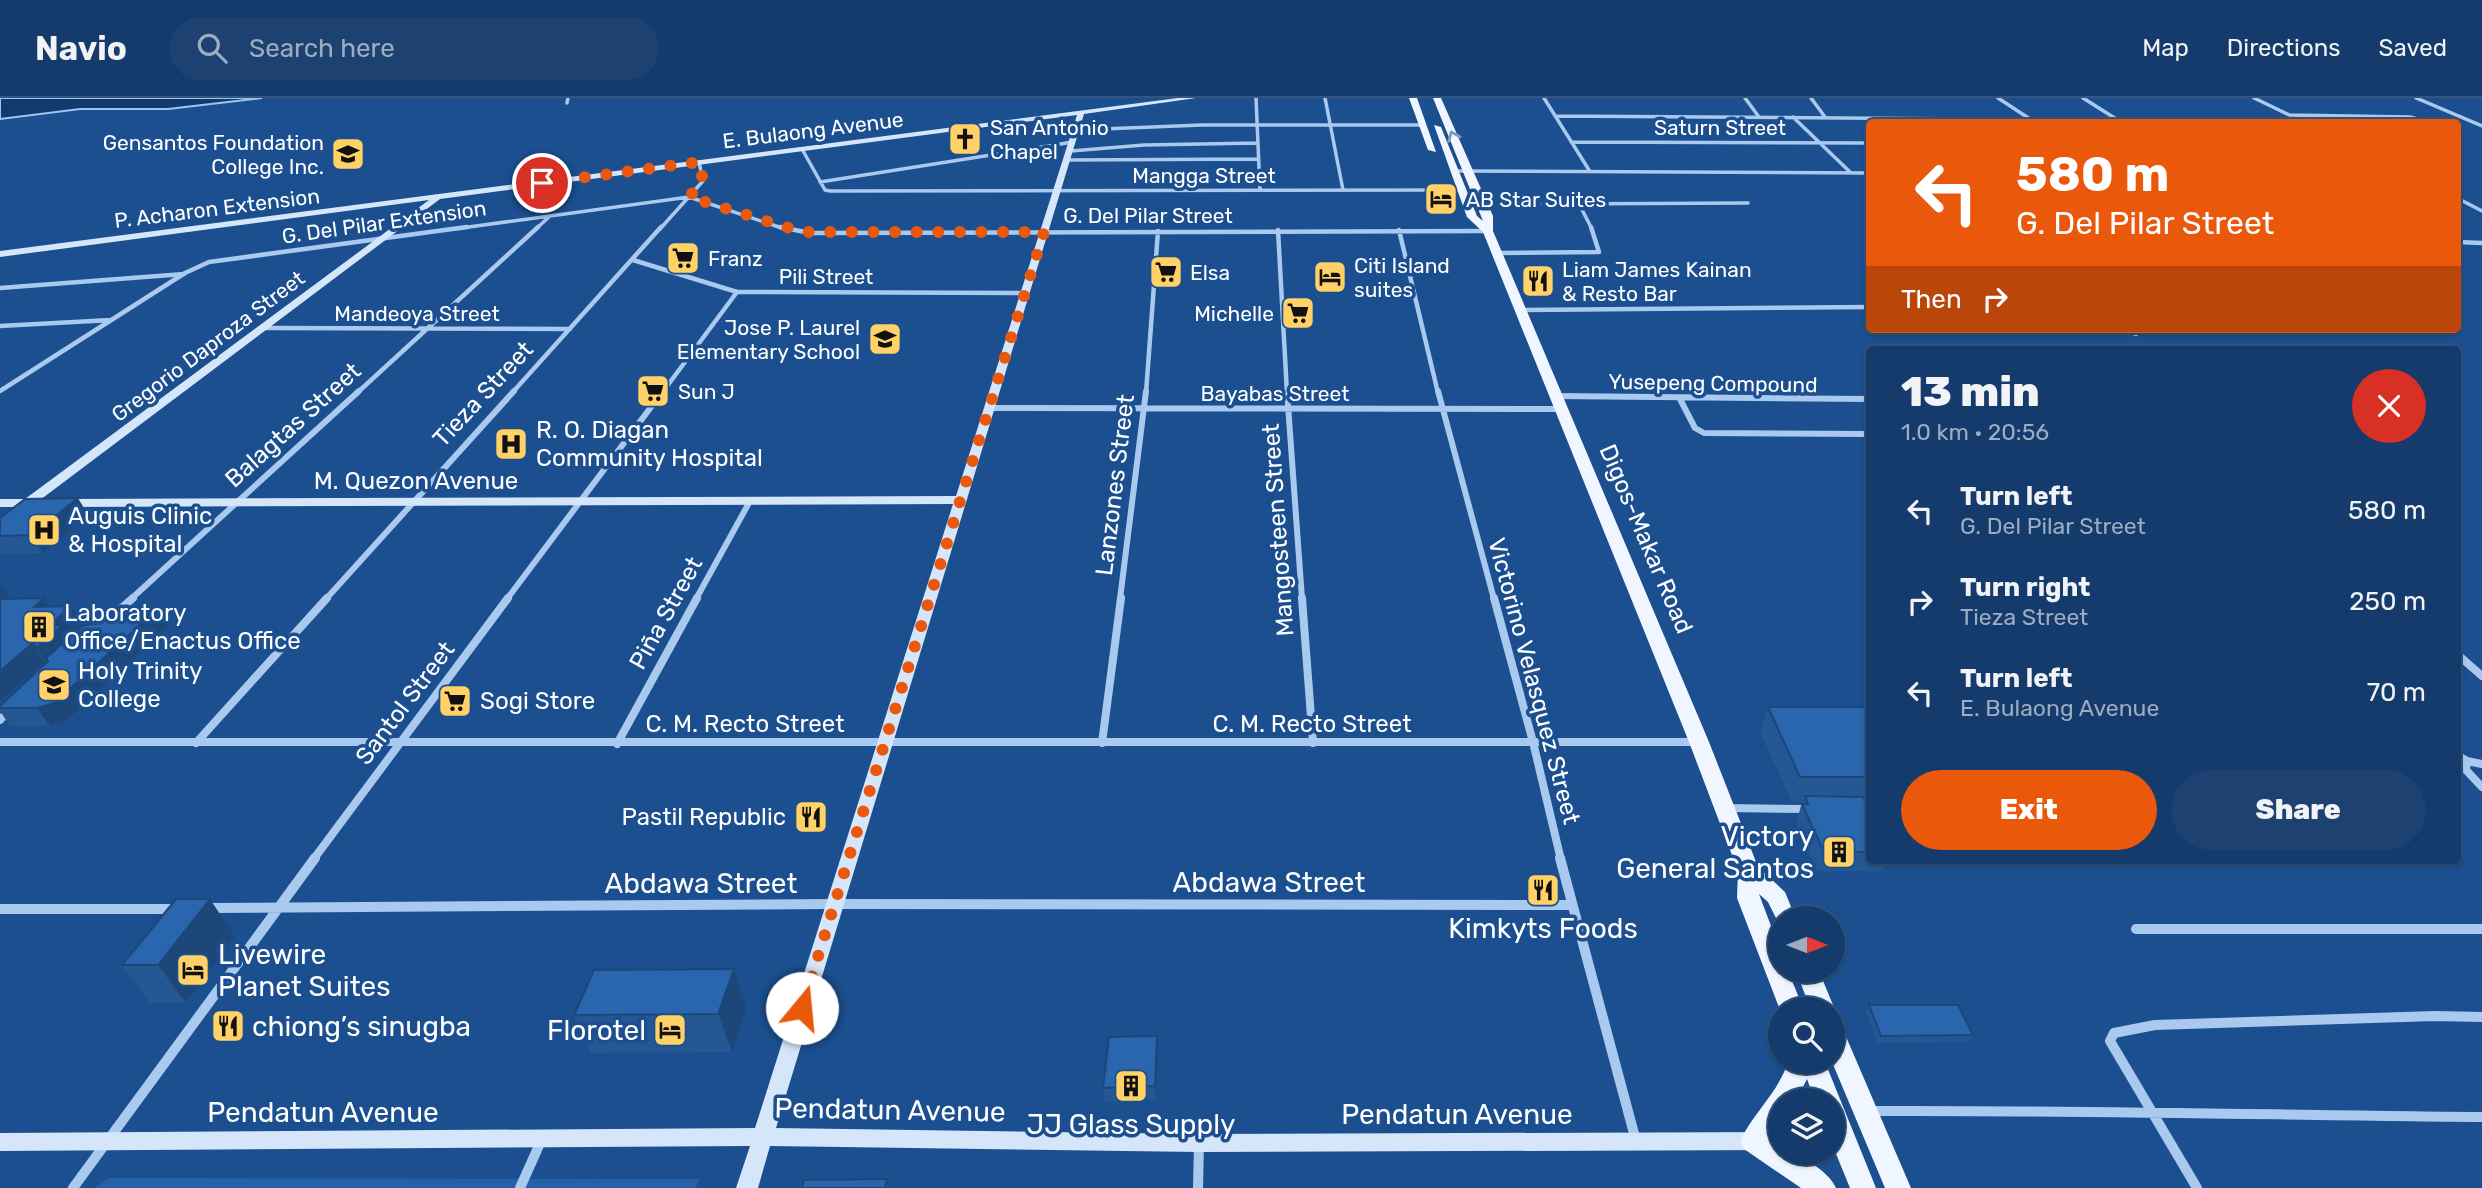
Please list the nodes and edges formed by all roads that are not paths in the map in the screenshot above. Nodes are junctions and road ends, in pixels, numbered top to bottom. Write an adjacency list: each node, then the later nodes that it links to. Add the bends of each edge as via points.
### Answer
1 (1193, 98): 14 (street, E. Bulaong Avenue)
2 (1256, 98): 28 (street)
3 (1325, 98): 29 (street)
4 (1413, 98): 30 (main road, Digos-Makar Road)
5 (1437, 98): 43 (main road, Digos-Makar Road, one-way to 5)
6 (1448, 98): 32 (main road)
7 (1544, 98): 16 (street)
8 (1745, 98): 18 (street)
9 (1811, 98): 20 (street)
10 (1998, 98): 24 (street)
11 (2083, 98): 25 (street)
12 (2253, 98): 15 (street)
13 (2416, 98): 21 (street)
14 (1081, 112): 37 (street); 38 (street, E. Bulaong Avenue)
15 (2289, 115): 26 (street); 27 (street)
16 (1555, 116): 18 (street); 33 (street)
17 (1433, 117): 42 (main road, Digos-Makar Road)
18 (1759, 117): 19 (street)
19 (1793, 117): 20 (street); 35 (street)
20 (1825, 117): 23 (street)
21 (2463, 117): 22 (street); 31 (street)
22 (2482, 117)
23 (1929, 119)
24 (2030, 119)
25 (2116, 119)
26 (2298, 119)
27 (2418, 119)
28 (1257, 125): 29 (street); 34 (street); 37 (street, via 1150,126)
29 (1331, 125): 30 (street); 49 (street)
30 (1424, 125): 42 (main road, Digos-Makar Road, via 1434,153)
31 (2482, 126)
32 (1463, 131)
33 (1571, 142): 35 (street, Saturn Street); 44 (street)
34 (1258, 143): 37 (street); 40 (street)
35 (1819, 143): 36 (street, Saturn Street); 45 (street)
36 (1866, 144)
37 (1072, 146): 40 (street); 47 (street); 51 (street)
38 (803, 149): 41 (street, E. Bulaong Avenue); 47 (street)
39 (1473, 153): 43 (main road)
40 (1258, 159): 48 (street)
41 (699, 162): 52 (street, E. Bulaong Avenue); 53 (street, Tieza Street, via 703,181)
42 (1454, 169): 43 (street); 50 (main road, Digos-Makar Road)
43 (1468, 169): 44 (street); 63 (main road, Digos-Makar Road, via 1488,216)
44 (1589, 170): 45 (street)
45 (1851, 172): 46 (street)
46 (1866, 173)
47 (820, 182): 51 (street, Mangga Street, via 830,191)
48 (1261, 190): 49 (street, Mangga Street); 51 (street, Mangga Street)
49 (1343, 190): 50 (street, Mangga Street)
50 (1461, 190): 63 (main road, Digos-Makar Road, via 1472,217)
51 (1057, 191): 64 (street)
52 (438, 197): 65 (street, Gregorio Daproza Street); 69 (street, P. Acharon Extension)
53 (689, 197): 59 (street, G. Del Pilar Extension); 64 (street, G. Del Pilar Street, via 802,232); 70 (street, Tieza Street)
54 (2461, 200): 58 (street)
55 (1748, 203): 57 (street)
56 (1549, 204): 57 (street)
57 (1579, 204): 68 (street, via 1599,252)
58 (2482, 211)
59 (550, 216): 65 (street, G. Del Pilar Extension); 80 (street, Balagtas Street)
60 (1278, 230): 61 (street, G. Del Pilar Street); 62 (street, G. Del Pilar Street); 87 (street, Mangosteen Street)
61 (1399, 230): 63 (street, G. Del Pilar Street); 89 (street, Victorino Velasquez Street)
62 (1158, 231): 64 (street, G. Del Pilar Street); 88 (street, Lanzones Street)
63 (1488, 231): 68 (main road, Digos-Makar Road)
64 (1044, 232): 74 (street)
65 (386, 237): 71 (street, G. Del Pilar Extension, via 209,262); 79 (street, Gregorio Daproza Street)
66 (2461, 242): 67 (street)
67 (2482, 243)
68 (1497, 253): 76 (main road, Digos-Makar Road)
69 (0, 254)
70 (633, 260): 73 (street, Pili Street); 81 (street, Tieza Street)
71 (186, 274): 72 (street); 77 (street, G. Del Pilar Extension)
72 (0, 288)
73 (737, 292): 74 (street, Pili Street); 92 (street, Santol Street)
74 (1024, 292): 86 (street)
75 (1866, 307): 76 (street)
76 (1521, 310): 85 (main road, Digos-Makar Road)
77 (111, 320): 78 (street); 82 (street, G. Del Pilar Extension)
78 (0, 326)
79 (265, 328): 80 (street, Mandeoya Street); 96 (street, Gregorio Daproza Street)
80 (427, 329): 81 (street, Mandeoya Street); 97 (street, Balagtas Street)
81 (569, 329): 94 (street, Tieza Street)
82 (0, 391)
83 (1681, 399): 84 (street, Yusepeng Compound); 85 (street, Yusepeng Compound); 90 (street, via 1695,428 1704,433)
84 (1866, 399)
85 (1559, 403): 89 (street, Bayabas Street); 107 (main road, Digos-Makar Road)
86 (989, 408): 88 (street, Bayabas Street); 91 (street)
87 (1288, 408): 88 (street, Bayabas Street); 89 (street, Bayabas Street); 111 (street, Mangosteen Street)
88 (1144, 409): 110 (street, Lanzones Street)
89 (1442, 409): 106 (street, Victorino Velasquez Street)
90 (1866, 434)
91 (959, 500): 93 (street, M. Quezon Avenue); 105 (street)
92 (580, 501): 93 (street, M. Quezon Avenue); 94 (street, M. Quezon Avenue); 109 (street, Santol Street)
93 (750, 501): 112 (street, Piña Street)
94 (410, 502): 97 (street, M. Quezon Avenue); 108 (street, Tieza Street)
95 (0, 503): 96 (street, M. Quezon Avenue)
96 (29, 503): 97 (street, M. Quezon Avenue); 98 (street, Gregorio Daproza Street)
97 (235, 503): 99 (street, Balagtas Street)
98 (0, 524)
99 (112, 616)
100 (2461, 658): 101 (street)
101 (2482, 676)
102 (20, 701): 103 (street)
103 (0, 720)
104 (0, 742): 108 (street, C. M. Recto Street)
105 (884, 742): 110 (street, C. M. Recto Street); 112 (street, C. M. Recto Street); 120 (street)
106 (1533, 742): 107 (street, C. M. Recto Street); 111 (street, C. M. Recto Street); 121 (street, Victorino Velasquez Street)
107 (1699, 742): 117 (main road, Digos-Makar Road)
108 (196, 743): 109 (street, C. M. Recto Street)
109 (399, 743): 112 (street, C. M. Recto Street); 125 (street, Santol Street)
110 (1102, 743): 111 (street, C. M. Recto Street)
111 (1313, 743)
112 (617, 744)
113 (2461, 757): 114 (street)
114 (2467, 761): 115 (street); 116 (street, via 2466,770)
115 (2482, 764)
116 (2482, 787)
117 (1725, 808): 118 (street); 119 (main road, Digos-Makar Road)
118 (1815, 809)
119 (1749, 871): 122 (main road, Digos-Makar Road); 129 (main road, Digos-Makar Road, via 1748,898)
120 (834, 904): 121 (street, Abdawa Street); 125 (street, Abdawa Street); 136 (street)
121 (1571, 905): 140 (street, Victorino Velasquez Street)
122 (1780, 906)
123 (181, 908): 126 (street)
124 (195, 908): 125 (street, Abdawa Street)
125 (279, 908): 137 (street, Santol Street)
126 (0, 909)
127 (2136, 929): 128 (street)
128 (2482, 929)
129 (1787, 997)
130 (2482, 1017): 133 (street, via 2155,1025 2114,1033 2110,1041)
131 (1845, 1062): 132 (main road)
132 (1866, 1111): 133 (street); 139 (main road)
133 (2151, 1114): 134 (street); 154 (street)
134 (2480, 1120)
135 (1768, 1121): 141 (main road)
136 (763, 1137): 138 (street, Pendatun Avenue); 145 (street, Pendatun Avenue); 149 (street)
137 (108, 1140): 138 (street, Pendatun Avenue); 144 (street, Pendatun Avenue); 147 (street, Santol Street)
138 (542, 1140): 148 (street)
139 (1878, 1140): 143 (street); 153 (main road)
140 (1636, 1141): 141 (street, Pendatun Avenue); 145 (street, Pendatun Avenue)
141 (1753, 1141): 142 (street, Pendatun Avenue); 151 (main road)
142 (1768, 1141)
143 (1845, 1141)
144 (0, 1142)
145 (1199, 1143): 150 (street)
146 (1845, 1154): 152 (main road)
147 (72, 1188)
148 (520, 1188)
149 (747, 1188)
150 (1198, 1188)
151 (1823, 1188)
152 (1863, 1188)
153 (1898, 1188)
154 (2197, 1188)

